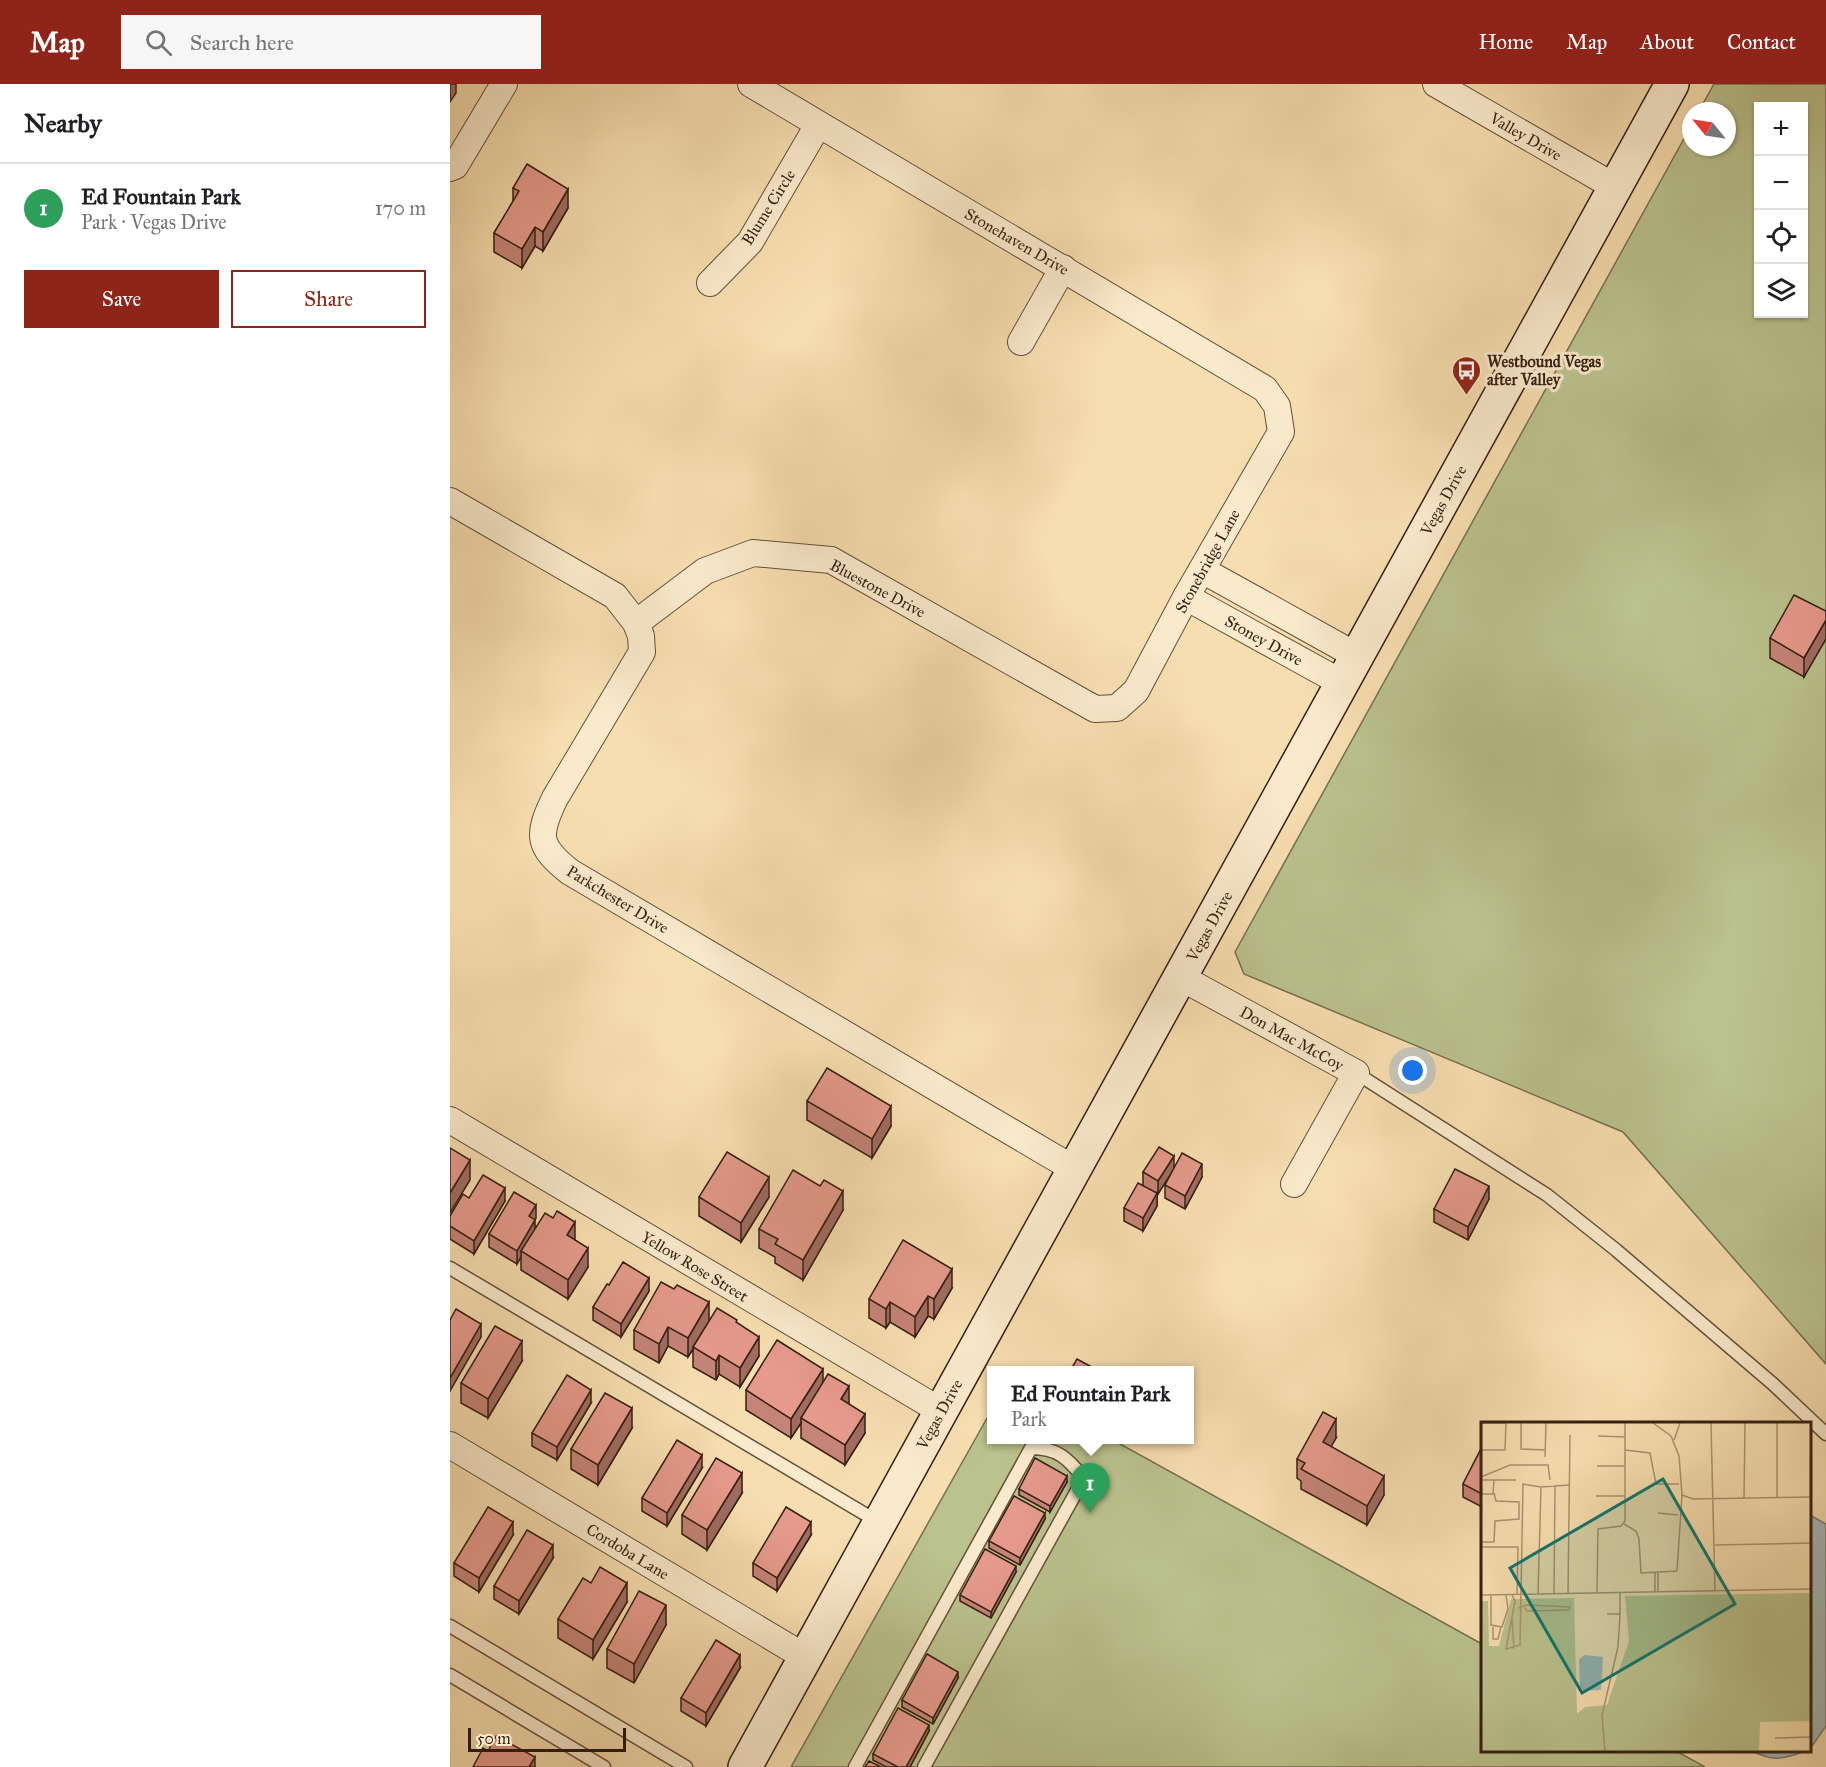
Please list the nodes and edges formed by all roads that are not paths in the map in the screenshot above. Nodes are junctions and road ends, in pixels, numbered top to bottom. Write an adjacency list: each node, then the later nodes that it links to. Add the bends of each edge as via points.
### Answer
1 (504, 84): 6 (street, via 456,166)
2 (751, 84): 5 (street, Stonehaven Drive)
3 (1436, 84): 7 (street, Valley Drive)
4 (1672, 84): 7 (main road, Vegas Drive)
5 (818, 125): 8 (street, Stonehaven Drive); 9 (street, Blume Circle, via 750,242)
6 (450, 168)
7 (1615, 187): 16 (main road, Vegas Drive)
8 (1063, 268): 10 (street); 11 (street, Stonehaven Drive, via 1265,389)
9 (710, 284)
10 (1021, 342)
11 (1277, 406): 13 (street, Stonebridge Lane, via 1281,432)
12 (450, 501): 15 (street, Parkchester Drive, via 615,596)
13 (1202, 570): 14 (street, Stonebridge Lane); 16 (street, Stoney Drive)
14 (1186, 597): 16 (street, Stoney Drive); 17 (street, Stonebridge Lane, via 1136,691)
15 (636, 623): 17 (street, Bluestone Drive, via 705,571 753,553 831,560 1095,709); 21 (street, Parkchester Drive, via 642,636 642,652 544,821 543,841 553,858 570,872)
16 (1349, 670): 18 (main road, Vegas Drive)
17 (1116, 708)
18 (1180, 977): 19 (street, Don Mac McCoy); 21 (main road, Vegas Drive)
19 (1356, 1073): 22 (street, Don Mac McCoy); 25 (lane, via 1547,1196 1633,1264)
20 (450, 1120): 24 (street, Yellow Rose Street)
21 (1074, 1169): 24 (main road, Vegas Drive)
22 (1294, 1184)
23 (450, 1268): 27 (lane)
24 (941, 1411): 27 (main road, Vegas Drive)
25 (1826, 1434)
26 (450, 1445): 29 (street, Cordoba Lane)
27 (879, 1522): 29 (main road, Vegas Drive)
28 (450, 1626): 32 (lane)
29 (805, 1657): 33 (main road, Vegas Drive)
30 (450, 1675): 31 (lane)
31 (604, 1767)
32 (686, 1767)
33 (745, 1767)
34 (855, 1767): 35 (lane, via 1031,1448 1046,1448 1071,1462 1084,1478)
35 (924, 1767)

